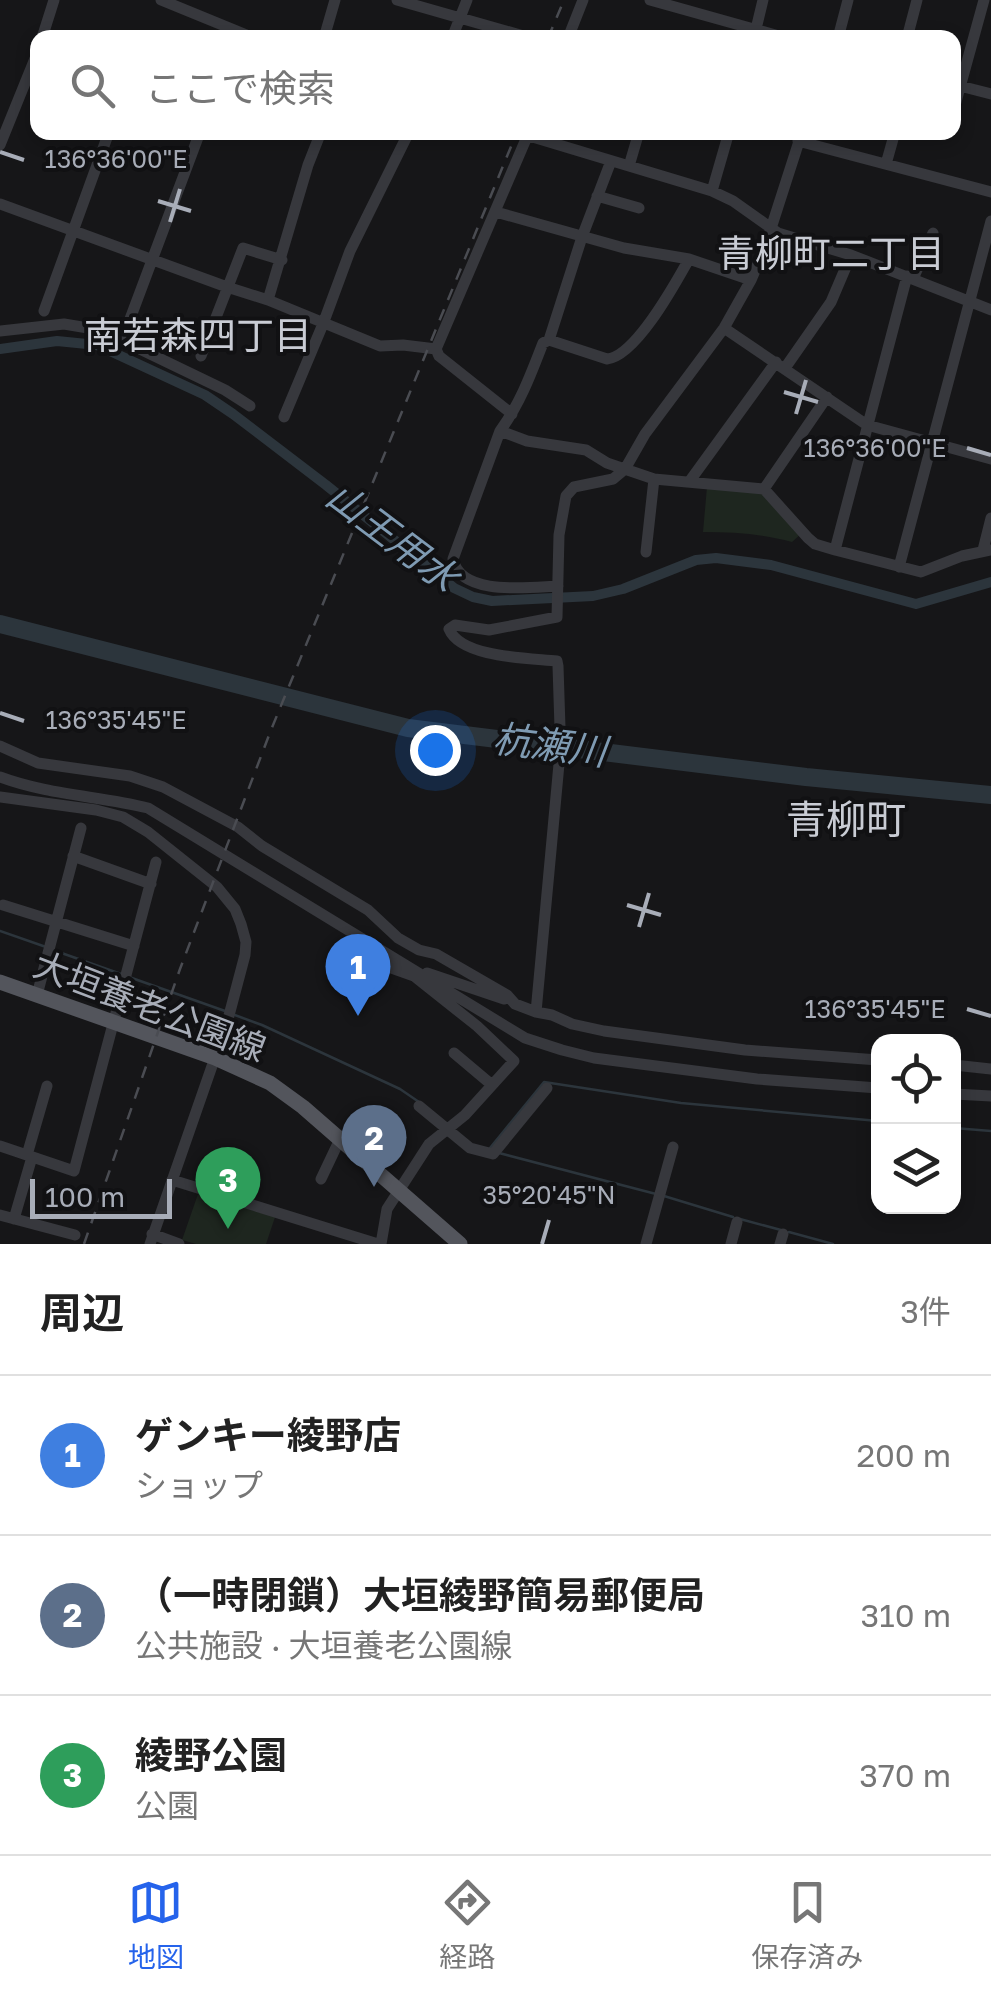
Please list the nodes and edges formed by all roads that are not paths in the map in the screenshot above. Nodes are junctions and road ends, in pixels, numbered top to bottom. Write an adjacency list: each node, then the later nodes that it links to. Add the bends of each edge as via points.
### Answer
1 (54, 0): 15 (street)
2 (160, 0): 16 (street)
3 (335, 0): 17 (street)
4 (397, 0): 13 (street)
5 (467, 0): 13 (street)
6 (583, 0): 20 (street)
7 (650, 0): 12 (street)
8 (764, 0): 14 (street)
9 (848, 0): 22 (street)
10 (917, 0): 23 (street)
11 (984, 0): 25 (street)
12 (664, 2): 14 (street)
13 (460, 18): 18 (street); 19 (street)
14 (756, 29): 21 (street)
15 (45, 30)
16 (234, 30)
17 (326, 30)
18 (455, 30)
19 (500, 30)
20 (571, 30)
21 (759, 30)
22 (840, 30)
23 (909, 30)
24 (30, 71): 39 (street)
25 (961, 72)
26 (961, 86): 27 (street)
27 (991, 94)
28 (105, 140): 51 (street)
29 (197, 140): 56 (street)
30 (318, 140): 57 (street)
31 (405, 140): 65 (street, via 358,232)
32 (522, 140): 48 (street)
33 (544, 140): 40 (street)
34 (636, 140): 42 (street)
35 (728, 140): 43 (street)
36 (799, 140): 50 (street)
37 (810, 140): 41 (street)
38 (893, 140): 41 (street)
39 (0, 144)
40 (610, 160): 42 (street); 45 (street)
41 (886, 164): 44 (street)
42 (629, 166): 43 (street)
43 (712, 191): 50 (street)
44 (991, 192)
45 (597, 196): 47 (street); 53 (street)
46 (0, 204): 51 (street)
47 (639, 208)
48 (496, 212): 53 (street); 70 (street)
49 (991, 221): 62 (street)
50 (771, 228): 54 (street); 59 (street)
51 (72, 230): 56 (street); 64 (street)
52 (933, 233): 58 (street)
53 (582, 236): 55 (street); 69 (street)
54 (850, 255): 58 (street); 72 (street, via 831,302)
55 (688, 258): 59 (street); 69 (street, via 648,325 620,356 607,359)
56 (151, 260): 60 (street); 66 (street)
57 (282, 260): 60 (street, via 244,248); 61 (street)
58 (910, 277): 62 (street); 77 (street)
59 (751, 280): 67 (street)
60 (226, 287): 61 (street); 71 (street)
61 (268, 300): 65 (street)
62 (970, 302): 63 (street); 79 (street)
63 (991, 310)
64 (44, 311)
65 (323, 324): 70 (street, via 380,346); 76 (street)
66 (127, 327)
67 (724, 328): 72 (street); 81 (street)
68 (0, 330): 74 (street, via 88,328)
69 (549, 340): 75 (street)
70 (436, 349): 75 (street)
71 (201, 356)
72 (780, 365): 73 (street); 83 (street)
73 (827, 397): 77 (street); 84 (street)
74 (250, 406)
75 (512, 414): 78 (street)
76 (284, 417)
77 (867, 426): 79 (street); 86 (street)
78 (500, 431): 81 (street, via 586,450); 90 (street, via 455,568 486,586)
79 (933, 443): 80 (street); 89 (street)
80 (991, 459)
81 (625, 469): 82 (street); 90 (street, via 566,496)
82 (654, 480): 83 (street); 88 (street)
83 (690, 482): 84 (street)
84 (764, 489): 86 (street, via 808,538)
85 (991, 518): 87 (street)
86 (834, 550): 89 (street)
87 (987, 550): 89 (street, via 921,572)
88 (646, 552)
89 (899, 567)
90 (558, 593): 108 (street, via 558,617 489,630 449,629 477,650 557,661 560,732)
91 (0, 746): 93 (street)
92 (0, 754): 93 (street)
93 (30, 759): 107 (street, via 163,787 238,827 368,910 398,938)
94 (0, 778): 104 (street, via 148,808)
95 (0, 797): 111 (street, via 123,817 226,897 246,942)
96 (80, 828): 97 (street)
97 (73, 856): 99 (street); 101 (street)
98 (156, 862): 99 (street)
99 (150, 884): 102 (street)
100 (3, 905): 101 (street)
101 (56, 922): 102 (street); 106 (street)
102 (134, 946): 109 (street)
103 (383, 965): 104 (street)
104 (416, 974): 107 (street, via 431,973); 115 (street, via 514,1061); 117 (street, via 525,1038 577,1054)
105 (0, 982): 106 (main road, 大垣養老公園線)
106 (37, 995): 109 (main road, 大垣養老公園線)
107 (515, 1004): 108 (street)
108 (536, 1012): 112 (street, via 604,1032)
109 (114, 1023): 111 (main road, 大垣養老公園線); 126 (street, via 74,1171)
110 (454, 1053): 115 (street)
111 (215, 1058): 123 (main road, 大垣養老公園線, via 270,1083); 128 (street)
112 (871, 1059)
113 (961, 1066): 114 (street)
114 (991, 1069)
115 (492, 1085): 122 (street)
116 (47, 1086): 126 (street)
117 (871, 1087)
118 (548, 1088): 122 (street, via 492,1154 470,1148)
119 (961, 1094): 120 (street)
120 (991, 1096)
121 (419, 1106): 122 (street)
122 (448, 1130): 129 (street, via 429,1144)
123 (340, 1139): 127 (street); 129 (main road, 大垣養老公園線)
124 (0, 1146): 126 (street)
125 (673, 1147): 138 (street)
126 (30, 1156): 131 (street)
127 (321, 1179)
128 (172, 1180): 134 (street); 136 (street)
129 (398, 1189): 136 (street, via 386,1209); 137 (main road, 大垣養老公園線)
130 (0, 1215): 131 (street)
131 (14, 1219): 133 (street)
132 (737, 1222): 139 (street)
133 (75, 1235)
134 (151, 1239): 135 (street)
135 (179, 1244)
136 (380, 1244)
137 (460, 1244)
138 (646, 1244)
139 (731, 1244)

